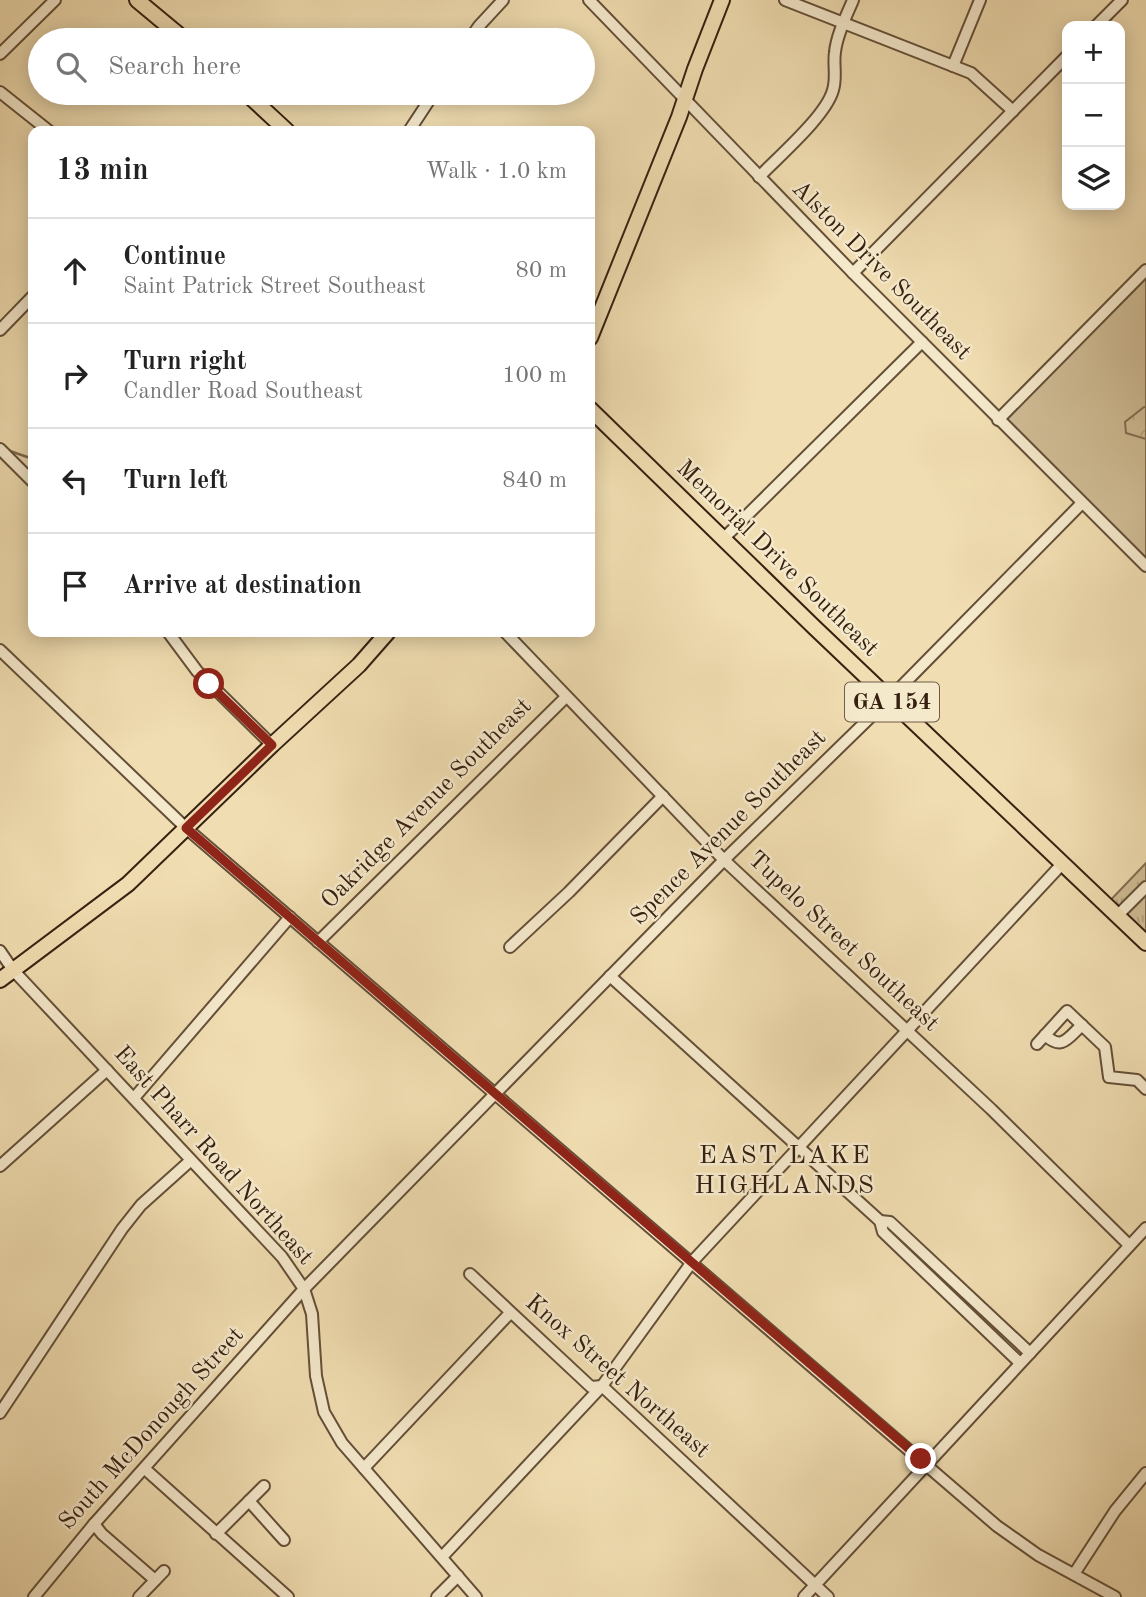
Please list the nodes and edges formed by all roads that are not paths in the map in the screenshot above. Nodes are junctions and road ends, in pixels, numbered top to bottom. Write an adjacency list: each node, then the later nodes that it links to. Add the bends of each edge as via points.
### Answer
1 (55, 0): 14 (street)
2 (137, 0): 12 (main road)
3 (503, 0): 13 (street)
4 (589, 0): 18 (street, Alston Drive Southeast)
5 (722, 0): 18 (main road)
6 (785, 0): 11 (street)
7 (853, 0): 11 (street)
8 (980, 0): 16 (street)
9 (1122, 0): 10 (street)
10 (1101, 21)
11 (844, 23): 16 (street); 25 (street, via 828,102)
12 (171, 28)
13 (477, 28)
14 (0, 54)
15 (1062, 62): 21 (street)
16 (953, 66): 21 (street, via 982,81)
17 (0, 92): 22 (street)
18 (685, 100): 25 (street, Alston Drive Southeast); 29 (main road)
19 (259, 105): 23 (main road)
20 (426, 105): 24 (street)
21 (1013, 111): 27 (street)
22 (42, 126)
23 (282, 126)
24 (412, 126)
25 (759, 177): 27 (street, Alston Drive Southeast)
26 (1146, 270): 33 (street)
27 (853, 273): 31 (street, Alston Drive Southeast)
28 (28, 301): 30 (street)
29 (595, 325)
30 (0, 330)
31 (922, 342): 33 (street, Alston Drive Southeast); 37 (street)
32 (595, 414): 37 (main road, Memorial Drive Southeast / GA 154)
33 (998, 420): 36 (street, Alston Drive Southeast)
34 (0, 449): 35 (street)
35 (28, 477)
36 (1082, 503): 38 (street, Alston Drive Southeast); 44 (street, Spence Avenue Southeast)
37 (723, 539): 44 (main road, Memorial Drive Southeast / GA 154)
38 (1146, 566)
39 (172, 637): 45 (street, via 197,671)
40 (384, 637): 45 (main road)
41 (510, 637): 43 (street, Tupelo Street Southeast)
42 (0, 650): 47 (street)
43 (566, 697): 46 (street, Tupelo Street Southeast); 53 (street, Oakridge Avenue Southeast)
44 (889, 699): 48 (street, Spence Avenue Southeast); 49 (main road, Memorial Drive Southeast / GA 154)
45 (272, 745): 47 (main road)
46 (663, 796): 48 (street, Tupelo Street Southeast); 55 (street)
47 (186, 828): 52 (street); 57 (main road, via 128,884)
48 (724, 860): 58 (street, Spence Avenue Southeast); 61 (street, Tupelo Street Southeast)
49 (1062, 864): 51 (main road, Memorial Drive Southeast / GA 154); 61 (street)
50 (1146, 887): 51 (street)
51 (1117, 916): 54 (main road, Memorial Drive Southeast / GA 154)
52 (290, 918): 53 (street); 67 (street)
53 (318, 942): 66 (street)
54 (1146, 943)
55 (510, 947)
56 (0, 951): 57 (street, East Pharr Road Northeast)
57 (13, 970): 59 (main road); 64 (street, East Pharr Road Northeast)
58 (610, 976): 66 (street, Spence Avenue Southeast); 68 (street)
59 (0, 980)
60 (1082, 1025): 62 (street, via 1059,1043); 62 (street, via 1067,1012); 65 (street, via 1105,1047 1109,1077 1137,1080)
61 (908, 1031): 68 (street); 73 (street, Tupelo Street Southeast)
62 (1045, 1035): 63 (street)
63 (1037, 1044)
64 (107, 1070): 67 (street, East Pharr Road Northeast); 70 (street)
65 (1146, 1089)
66 (496, 1095): 74 (street); 76 (street, South McDonough Street)
67 (134, 1098): 69 (street, East Pharr Road Northeast)
68 (799, 1149): 71 (street); 74 (street)
69 (190, 1161): 76 (street, East Pharr Road Northeast, via 282,1256); 81 (street, via 141,1205 122,1229)
70 (0, 1166)
71 (880, 1222): 78 (street, via 890,1222); 79 (street, via 883,1232)
72 (1146, 1228): 73 (street)
73 (1129, 1245): 78 (street)
74 (692, 1262): 80 (street); 82 (street)
75 (470, 1275): 77 (street, Knox Street Northeast)
76 (304, 1289): 83 (street, East Pharr Road Northeast, via 312,1314 316,1376 324,1412); 84 (street, South McDonough Street)
77 (510, 1313): 80 (street, Knox Street Northeast, via 590,1387); 83 (street)
78 (1030, 1353): 79 (street)
79 (1020, 1363): 82 (street)
80 (602, 1386): 91 (street); 96 (street, Knox Street Northeast)
81 (0, 1413)
82 (927, 1464): 93 (street, via 1015,1541); 96 (street)
83 (364, 1468): 91 (street, East Pharr Road Northeast)
84 (145, 1469): 88 (street, South McDonough Street); 89 (street)
85 (1146, 1473): 93 (street)
86 (264, 1486): 87 (street)
87 (249, 1501): 89 (street); 90 (street)
88 (94, 1524): 95 (street); 97 (street, South McDonough Street)
89 (216, 1534): 99 (street)
90 (284, 1540)
91 (442, 1557): 94 (street, East Pharr Road Northeast)
92 (164, 1571): 95 (street)
93 (1074, 1574): 104 (street)
94 (458, 1576): 100 (street); 101 (street, East Pharr Road Northeast)
95 (155, 1580): 98 (street)
96 (815, 1585): 102 (street); 103 (street, Knox Street Northeast)
97 (34, 1597)
98 (139, 1597)
99 (288, 1597)
100 (437, 1597)
101 (476, 1597)
102 (804, 1597)
103 (828, 1597)
104 (1115, 1597)

